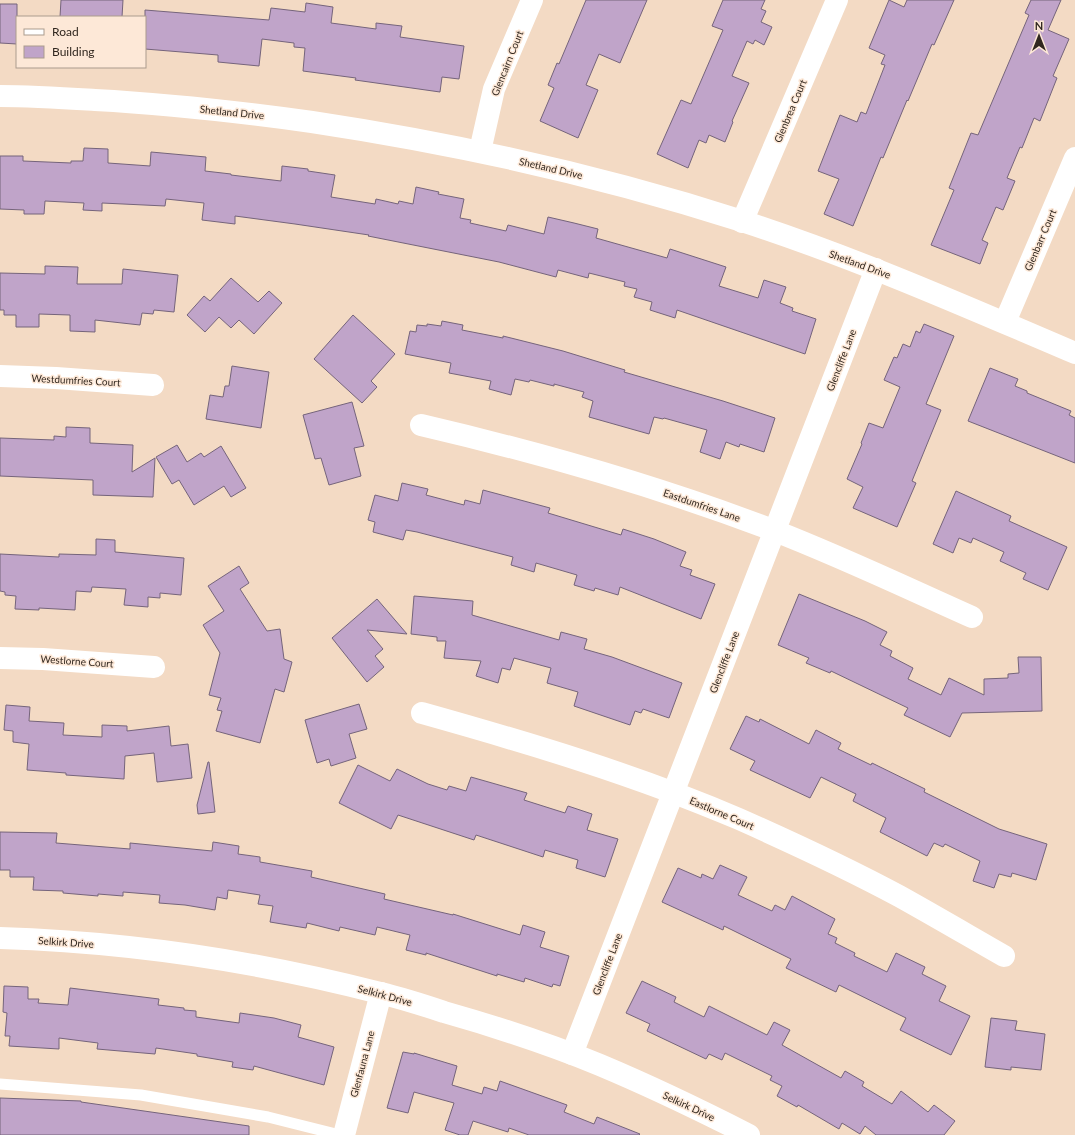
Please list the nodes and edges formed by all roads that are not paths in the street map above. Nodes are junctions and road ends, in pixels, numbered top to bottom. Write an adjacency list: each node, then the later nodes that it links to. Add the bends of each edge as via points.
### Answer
1 (532, 0): 4 (street, Glencairn Court, via 494,89)
2 (837, 0): 6 (street, Glenbrea Court)
3 (0, 96): 4 (street, Shetland Drive, via 161,104 250,113 384,133)
4 (480, 151): 6 (street, Shetland Drive, via 612,183)
5 (1075, 158): 8 (street, Glenbarr Court)
6 (742, 222): 7 (street, Shetland Drive)
7 (876, 269): 8 (street, Shetland Drive); 13 (street, Glencliffe Lane)
8 (1005, 322): 9 (street, Shetland Drive)
9 (1075, 352)
10 (0, 376): 11 (street, Westdumfries Court)
11 (152, 385)
12 (421, 425): 13 (street, Eastdumfries Lane, via 583,466)
13 (775, 531): 14 (street, Eastdumfries Lane, via 849,561); 18 (street, Glencliffe Lane)
14 (972, 617)
15 (0, 658): 16 (street, Westlorne Court)
16 (154, 667)
17 (422, 713): 18 (street, Eastlorne Court, via 568,756)
18 (673, 793): 20 (street, Eastlorne Court, via 836,864); 22 (street, Glencliffe Lane)
19 (0, 938): 21 (street, Selkirk Drive, via 120,946 211,958 300,974)
20 (1004, 956)
21 (381, 993): 22 (street, Selkirk Drive, via 498,1028); 25 (street, Glenfauna Lane)
22 (572, 1054): 26 (street, Selkirk Drive, via 684,1103)
23 (0, 1084): 24 (lane, via 141,1095 268,1117)
24 (340, 1135)
25 (344, 1135)
26 (749, 1135)

